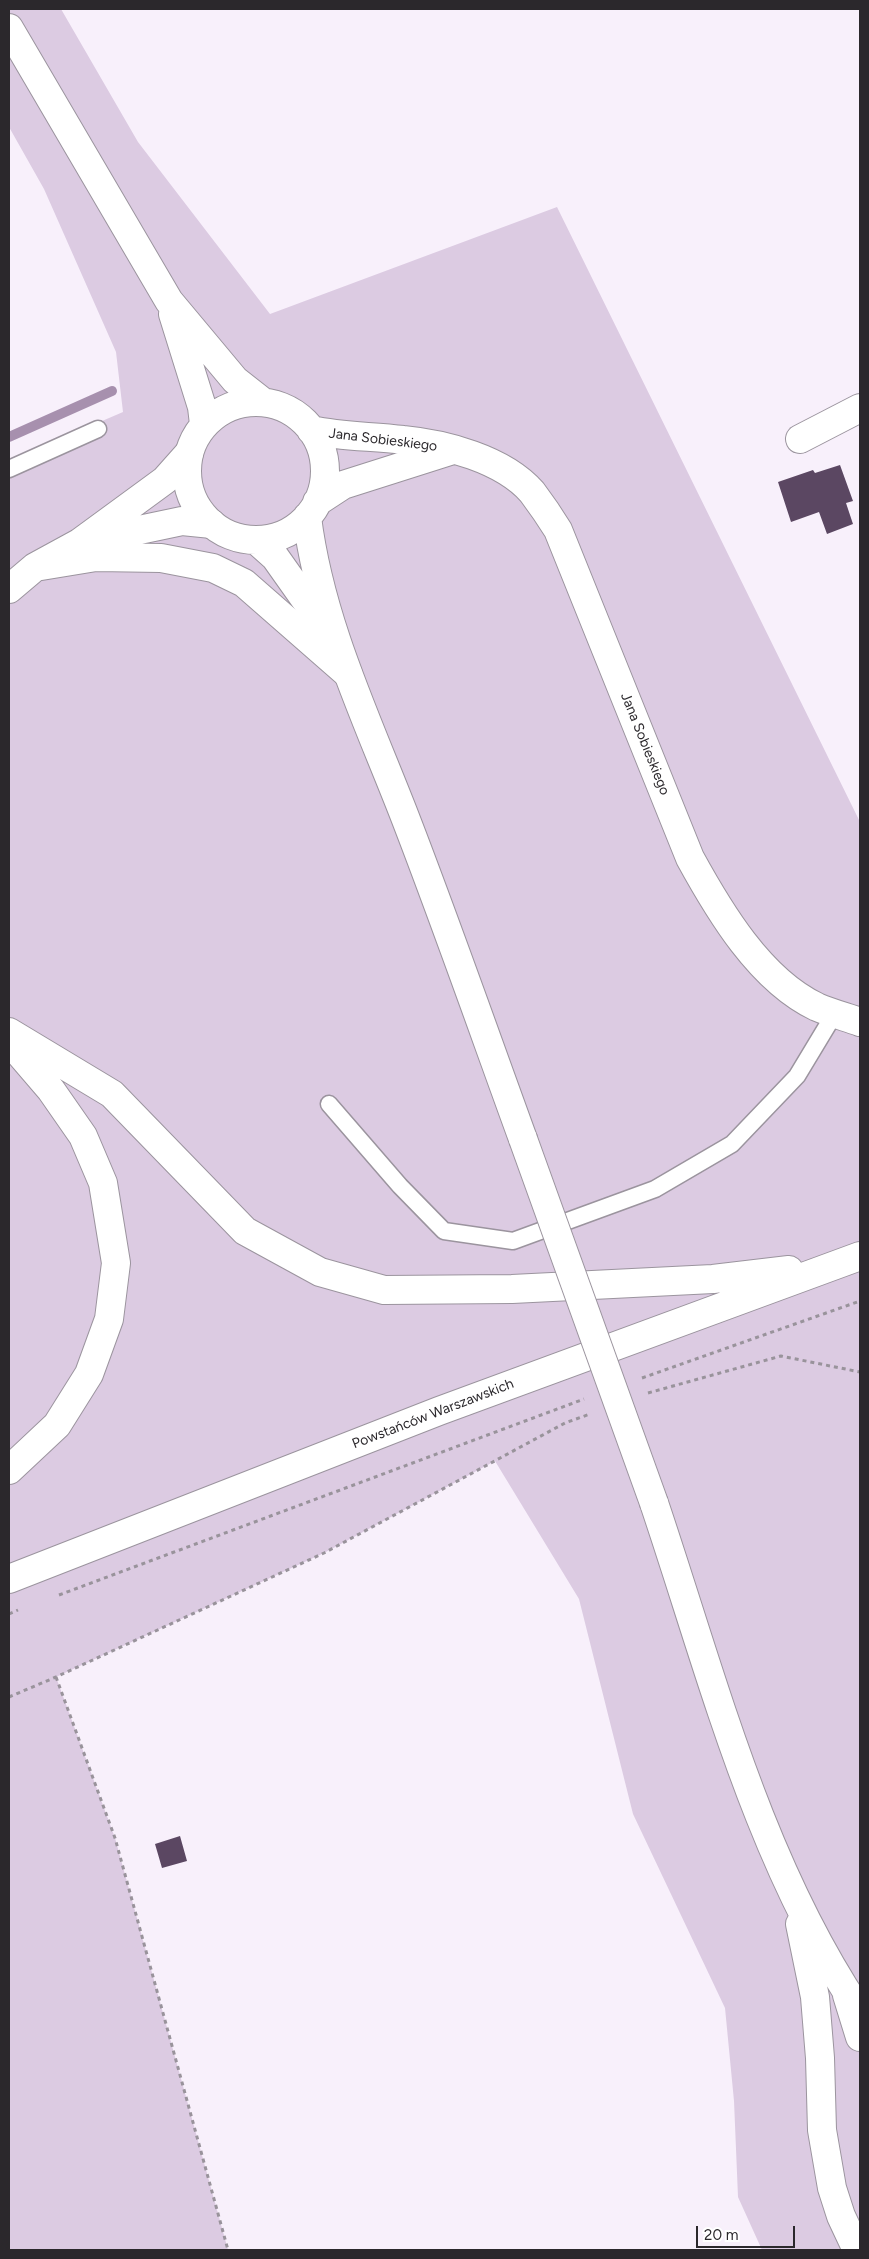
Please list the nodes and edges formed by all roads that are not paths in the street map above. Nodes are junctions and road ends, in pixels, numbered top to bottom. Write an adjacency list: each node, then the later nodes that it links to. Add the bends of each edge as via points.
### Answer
1 (9, 28): 2 (main road)
2 (169, 301): 3 (main road, via 235,380); 5 (main road, via 202,407)
3 (263, 402): 5 (main road, via 241,403 221,410); 7 (main road, via 284,407 302,419)
4 (860, 408): 8 (main road)
5 (204, 424): 10 (main road)
6 (98, 429): 11 (lane)
7 (311, 430): 9 (main road, Jana Sobieskiego, via 335,436 404,440); 12 (main road, via 322,452 325,469 323,486)
8 (800, 439)
9 (454, 450): 12 (main road, Jana Sobieskiego, via 343,485); 20 (main road, Jana Sobieskiego, via 497,465 531,491 558,530 690,858 709,893 762,965 816,1006)
10 (189, 453): 13 (main road, via 186,463 188,485 196,507); 15 (main road, via 166,480)
11 (9, 469)
12 (312, 509): 14 (main road, via 295,528 279,536); 18 (main road, via 311,544)
13 (212, 524): 14 (main road, via 232,536); 15 (main road, via 182,522)
14 (256, 540): 18 (main road, via 275,557)
15 (79, 543): 16 (main road)
16 (35, 567): 17 (main road); 19 (main road, via 105,557 161,558 213,568 244,583)
17 (9, 589)
18 (336, 643): 19 (main road)
19 (348, 674): 29 (main road, bridge, via 406,819 654,1503 746,1782)
20 (835, 1013): 21 (main road, Jana Sobieskiego); 24 (lane, via 797,1076 732,1144 655,1189 513,1241 444,1231)
21 (860, 1022)
22 (9, 1032): 26 (main road, via 112,1094 245,1231 320,1272 384,1290 512,1289 713,1279)
23 (9, 1041): 27 (main road, via 51,1090 83,1136 103,1183 116,1263 109,1319 89,1374 57,1425)
24 (329, 1104)
25 (860, 1256): 26 (main road, Powstańców Warszawskich)
26 (830, 1266): 28 (main road, Powstańców Warszawskich, via 439,1411)
27 (9, 1470)
28 (9, 1579)
29 (794, 1898): 30 (main road); 33 (main road, via 815,1997 822,2130 832,2188)
30 (844, 1989): 31 (main road); 32 (main road)
31 (860, 2012)
32 (860, 2037)
33 (857, 2250)

